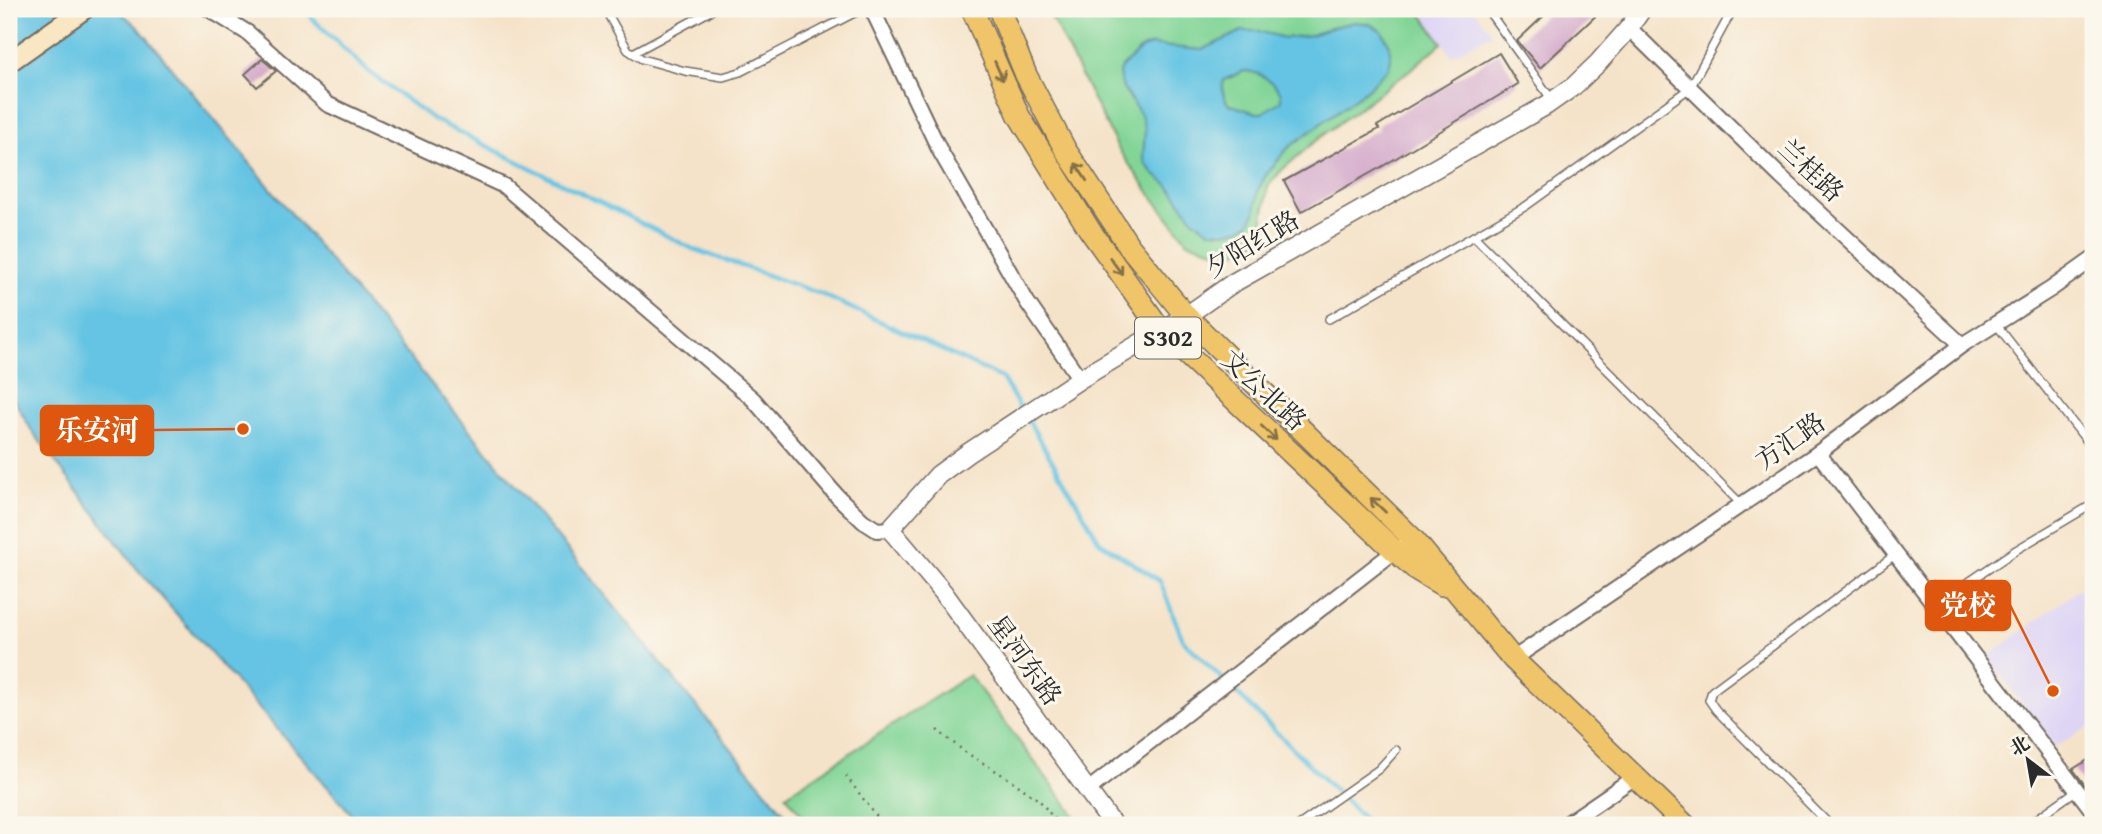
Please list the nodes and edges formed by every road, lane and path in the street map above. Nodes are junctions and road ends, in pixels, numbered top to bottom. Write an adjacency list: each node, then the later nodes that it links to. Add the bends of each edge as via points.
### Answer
1 (84, 9): 14 (main road)
2 (209, 9): 29 (street, via 248,33 327,104 503,186 752,399 863,521 877,530)
3 (605, 9): 13 (lane)
4 (714, 9): 13 (lane)
5 (862, 9): 13 (lane, via 723,77 685,71)
6 (872, 9): 24 (street, via 940,151 1027,302)
7 (972, 9): 22 (main road, 文公北路 / S302, one-way to 22, via 1019,116 1089,229)
8 (999, 9): 19 (main road, 文公北路 / S302, one-way to 8, via 1129,246 1065,149 1026,75)
9 (1488, 9): 16 (lane)
10 (1642, 9): 12 (street, 夕阳红路)
11 (1733, 9): 15 (lane)
12 (1629, 28): 15 (street, 兰桂路); 16 (street, 夕阳红路, via 1574,86)
13 (633, 53)
14 (9, 62)
15 (1690, 88): 17 (lane, via 1526,206); 23 (street, 兰桂路)
16 (1553, 101): 19 (street, 夕阳红路, via 1233,283)
17 (1475, 236): 20 (lane); 27 (lane)
18 (2093, 259): 21 (street, 方汇路)
19 (1186, 316): 22 (street, 夕阳红路); 30 (main road, 文公北路 / S302, one-way to 19)
20 (1329, 319)
21 (1995, 324): 23 (street, 方汇路); 25 (lane)
22 (1161, 330): 24 (street, 夕阳红路); 30 (main road, 文公北路 / S302, one-way to 30)
23 (1962, 345): 26 (street, 方汇路)
24 (1080, 379): 29 (street, 夕阳红路, via 938,475)
25 (2093, 449)
26 (1818, 453): 27 (street, 方汇路); 31 (street)
27 (1741, 504): 33 (street, 方汇路)
28 (2093, 504): 32 (lane)
29 (890, 529): 38 (street, 星河东路, via 943,592)
30 (1404, 545): 33 (main road, 文公北路 / S302, via 1417,570 1455,593); 38 (street)
31 (1896, 554): 32 (street); 47 (lane, via 1712,691 1709,701)
32 (1935, 605): 39 (street)
33 (1513, 659): 37 (main road, 文公北路 / S302)
34 (937, 730): 42 (path, via 1040,801)
35 (1396, 750): 44 (lane, via 1378,769)
36 (846, 776): 41 (path)
37 (1635, 777): 45 (street); 46 (main road, 文公北路 / S302)
38 (1088, 790): 43 (street, 星河东路)
39 (2077, 790): 40 (street); 48 (lane)
40 (2093, 811)
41 (883, 825)
42 (1059, 825)
43 (1113, 825)
44 (1299, 825)
45 (1565, 825)
46 (1685, 825)
47 (1830, 825)
48 (2028, 825)

